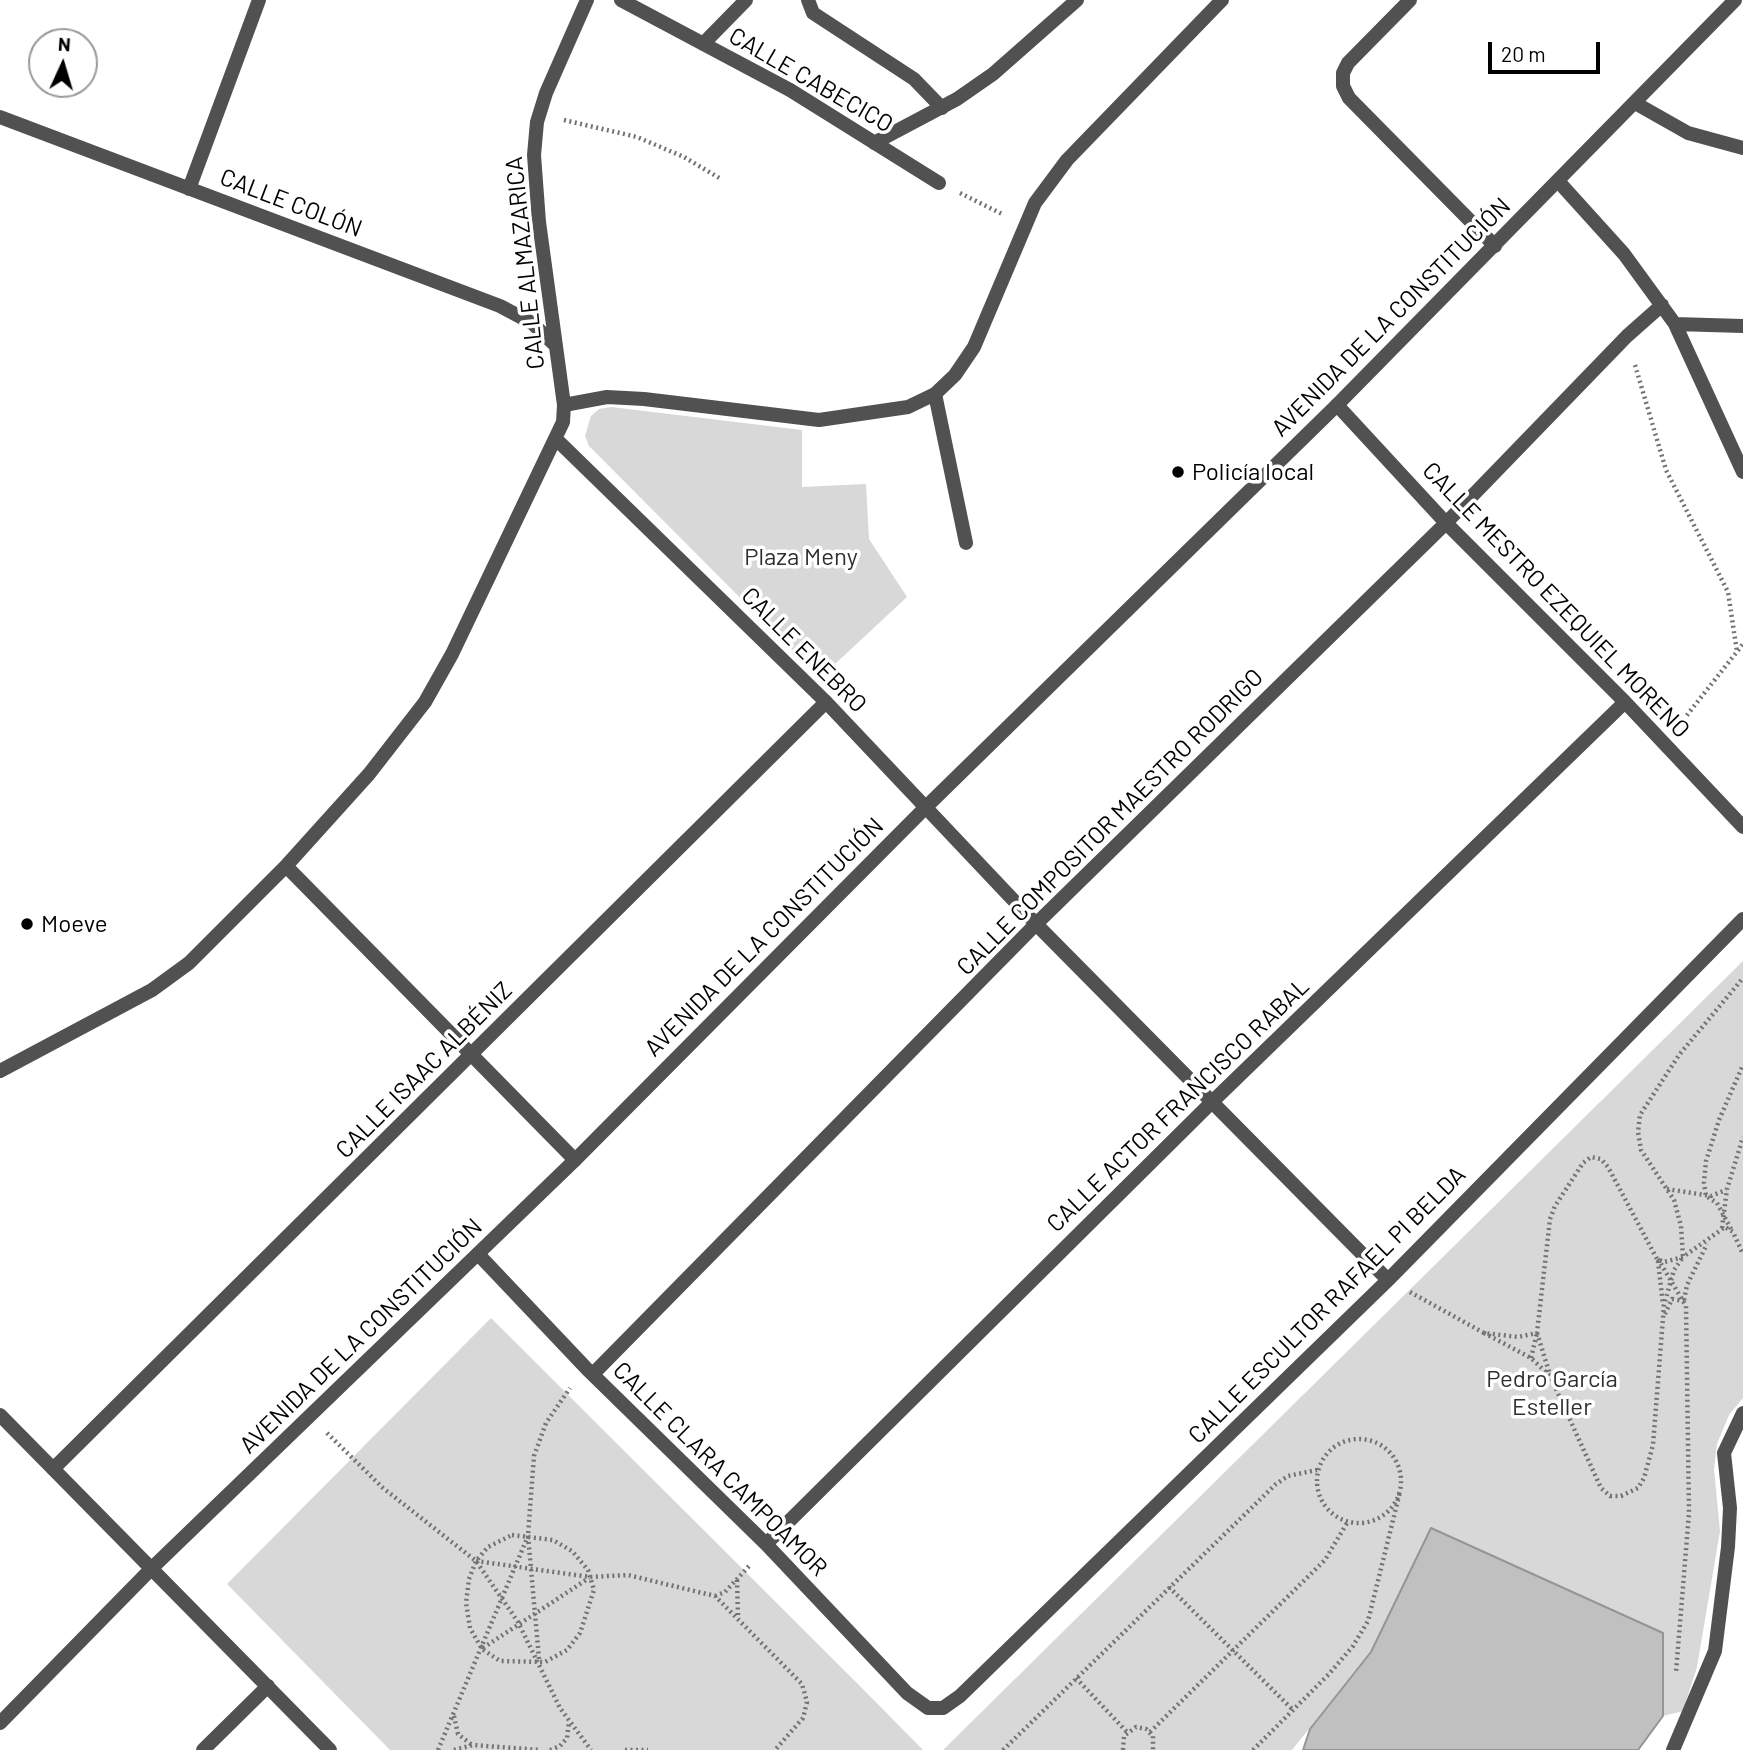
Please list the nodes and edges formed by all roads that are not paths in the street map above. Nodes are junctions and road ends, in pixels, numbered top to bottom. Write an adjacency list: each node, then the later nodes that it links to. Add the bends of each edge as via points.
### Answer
1 (259, 0): 18 (street)
2 (587, 0): 23 (street, CALLE ALMAZARICA, via 540,114 534,155)
3 (621, 0): 10 (street, CALLE CABECICO)
4 (746, 0): 10 (street)
5 (808, 0): 12 (street, via 813,13 914,79)
6 (1077, 0): 12 (street, via 993,74)
7 (1222, 0): 24 (street, via 1067,160 1035,203 974,347)
8 (1410, 0): 19 (street, via 1348,63 1343,86 1349,98)
9 (1735, 0): 11 (street, AVENIDA DE LA CONSTITUCIÓN)
10 (703, 44): 14 (street, CALLE CABECICO, via 790,90)
11 (1635, 103): 15 (street, via 1688,134); 16 (street, AVENIDA DE LA CONSTITUCIÓN)
12 (942, 108): 14 (street)
13 (0, 117): 18 (street, CALLE COLÓN)
14 (874, 143): 17 (street, CALLE CABECICO)
15 (1743, 148)
16 (1558, 181): 19 (street, AVENIDA DE LA CONSTITUCIÓN); 20 (street, via 1624,254)
17 (939, 183)
18 (189, 189): 23 (street, CALLE COLÓN, via 500,306 532,323)
19 (1494, 246): 26 (street, AVENIDA DE LA CONSTITUCIÓN)
20 (1662, 305): 21 (street); 29 (street, CALLE COMPOSITOR MAESTRO RODRIGO, via 1627,335)
21 (1675, 324): 22 (street); 28 (street)
22 (1743, 326)
23 (556, 347): 25 (street, CALLE ALMAZARICA)
24 (935, 394): 25 (street, via 908,407 819,420 607,397); 30 (street)
25 (564, 405): 27 (street, CALLE ALMAZARICA)
26 (1337, 405): 29 (street, CALLE MESTRO EZEQUIEL MORENO); 33 (street, AVENIDA DE LA CONSTITUCIÓN)
27 (557, 440): 31 (street, CALLE ENEBRO); 35 (street, CALLE ALMAZARICA, via 425,702 369,774)
28 (1743, 472)
29 (1446, 523): 32 (street, CALLE MESTRO EZEQUIEL MORENO); 37 (street, CALLE COMPOSITOR MAESTRO RODRIGO)
30 (966, 543)
31 (826, 702): 33 (street, CALLE ENEBRO); 38 (street, CALLE ISAAC ALBÉNIZ)
32 (1625, 702): 34 (street, CALLE MESTRO EZEQUIEL MORENO); 40 (street, CALLE ACTOR FRANCISCO RABAL)
33 (926, 807): 37 (street, CALLE ENEBRO); 41 (street, AVENIDA DE LA CONSTITUCIÓN)
34 (1743, 827)
35 (286, 866): 38 (street); 39 (street, CALLE ALMAZARICA, via 189,963 152,990)
36 (1743, 919): 43 (street, CALLE ESCULTOR RAFAEL PI BELDA)
37 (1036, 924): 40 (street, CALLE ENEBRO); 44 (street, CALLE COMPOSITOR MAESTRO RODRIGO)
38 (472, 1055): 41 (street); 47 (street, CALLE ISAAC ALBÉNIZ)
39 (0, 1071)
40 (1213, 1101): 43 (street, CALLE ENEBRO); 48 (street, CALLE ACTOR FRANCISCO RABAL)
41 (575, 1160): 42 (street, AVENIDA DE LA CONSTITUCIÓN)
42 (478, 1254): 44 (street, CALLE CLARA CAMPOAMOR); 49 (street, AVENIDA DE LA CONSTITUCIÓN)
43 (1388, 1280): 51 (street, CALLE ESCULTOR RAFAEL PI BELDA, via 960,1696 948,1707)
44 (590, 1372): 48 (street, CALLE CLARA CAMPOAMOR)
45 (1743, 1413): 55 (street, via 1724,1453 1730,1508 1715,1651)
46 (0, 1415): 47 (street)
47 (53, 1469): 49 (street)
48 (766, 1544): 51 (street, CALLE CLARA CAMPOAMOR, via 907,1693)
49 (153, 1567): 50 (street); 52 (street, AVENIDA DE LA CONSTITUCIÓN)
50 (268, 1686): 53 (street); 54 (street)
51 (933, 1710)
52 (0, 1723)
53 (203, 1750)
54 (330, 1750)
55 (1673, 1750)

